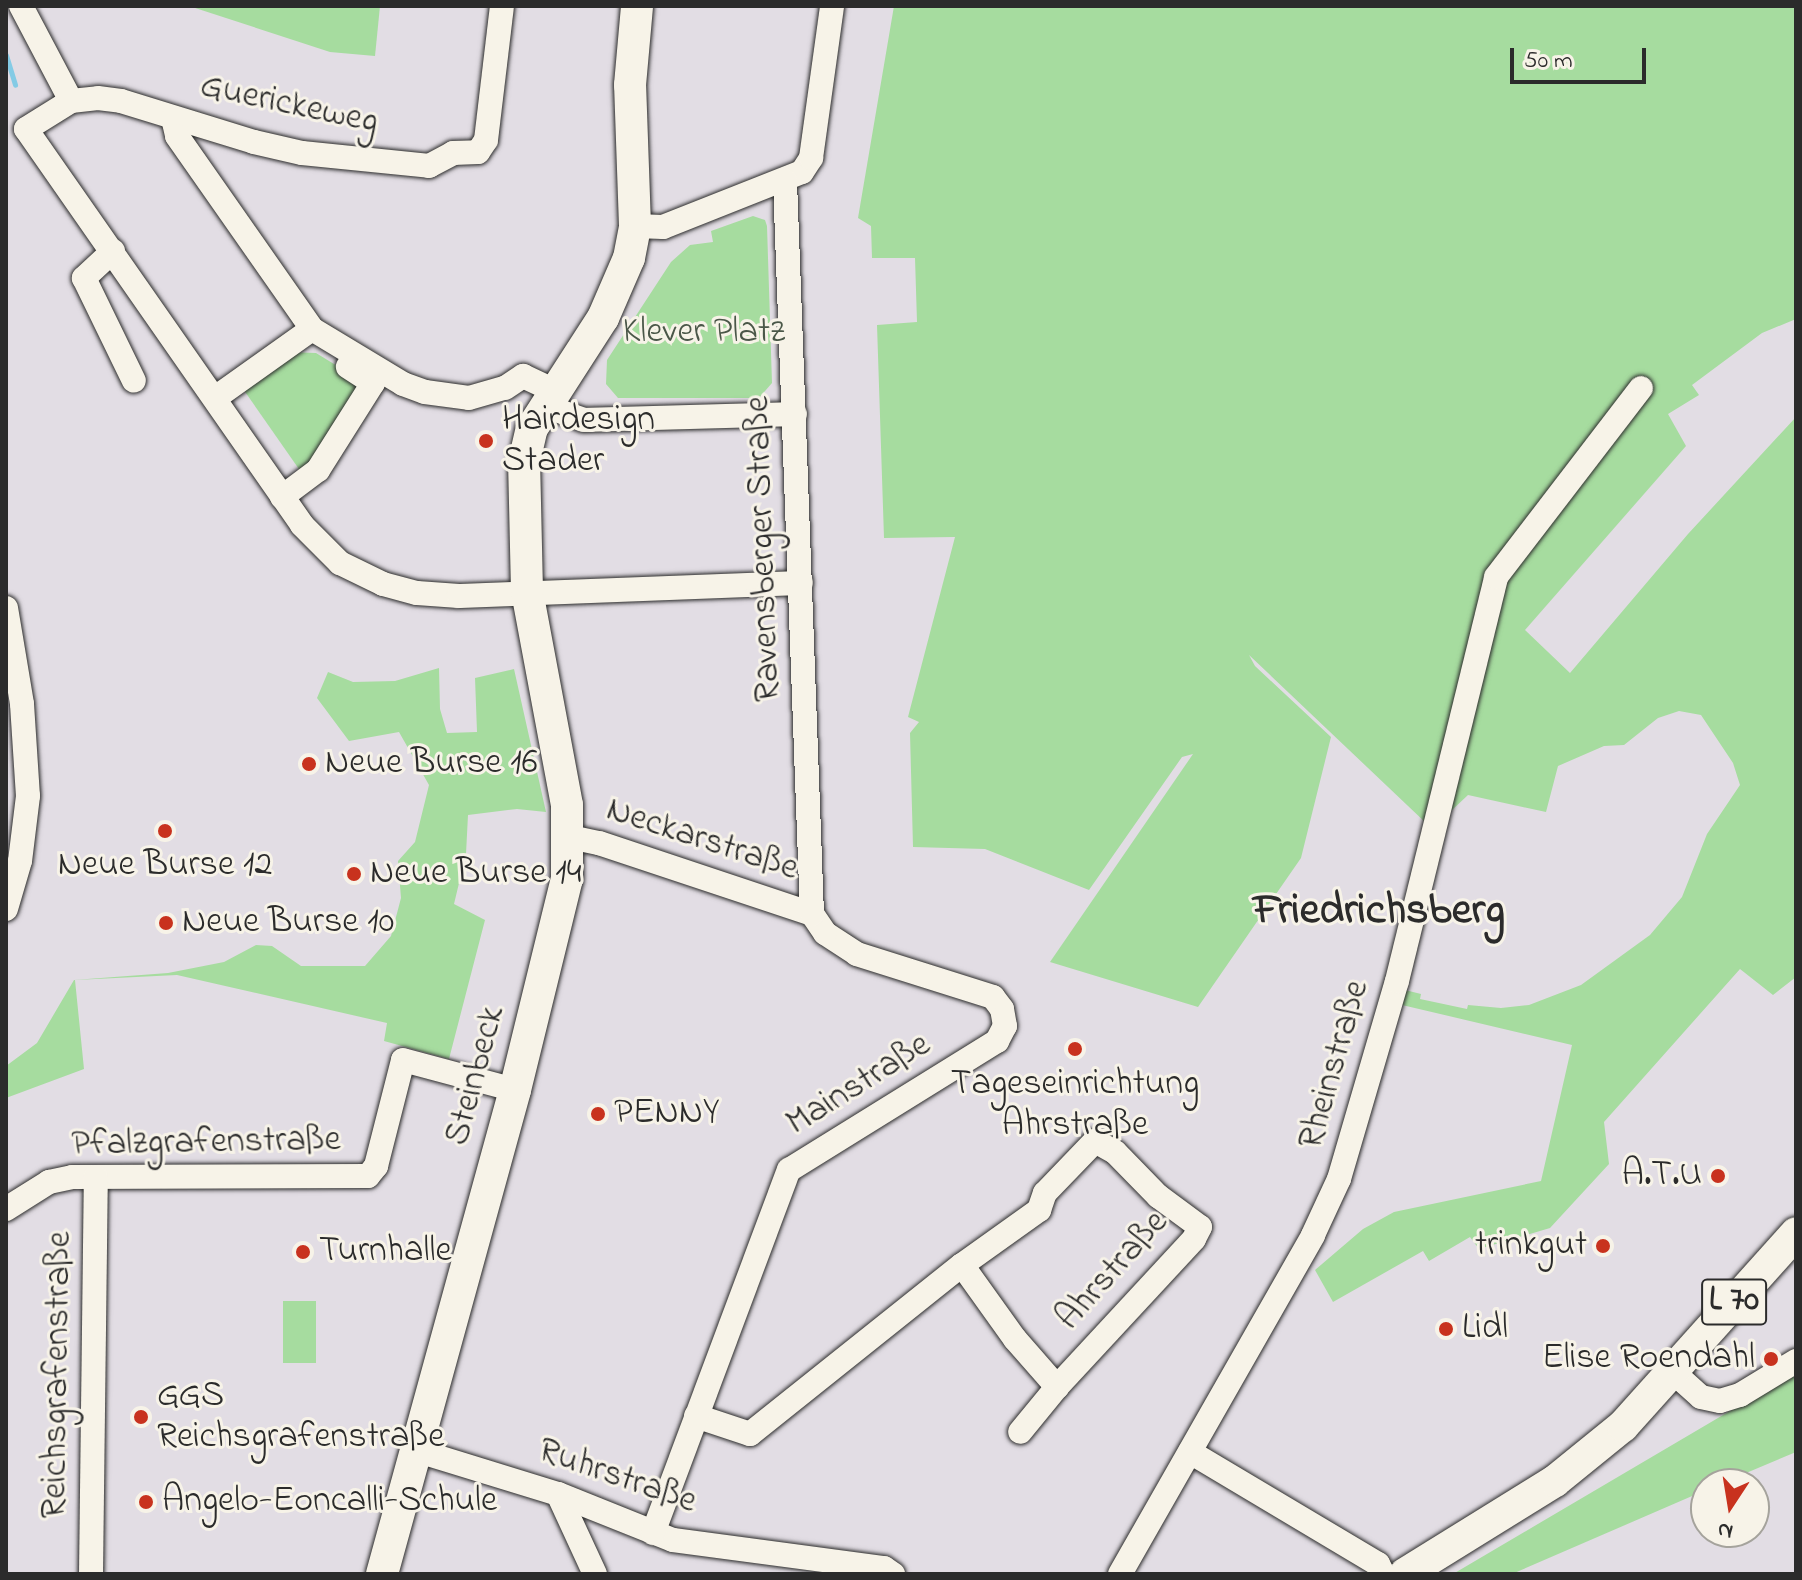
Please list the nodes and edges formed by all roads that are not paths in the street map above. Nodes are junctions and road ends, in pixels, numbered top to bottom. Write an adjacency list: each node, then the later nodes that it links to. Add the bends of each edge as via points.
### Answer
1 (21, 6): 5 (street)
2 (502, 6): 6 (street, Guerickeweg, via 486,140 478,152 453,153 429,166 302,153)
3 (637, 6): 8 (main road, Steinbeck, via 630,85)
4 (832, 6): 7 (street, via 811,158 802,172)
5 (71, 101): 6 (street, Guerickeweg, via 121,101); 9 (street, via 26,129)
6 (173, 118): 10 (street, via 177,136)
7 (785, 180): 8 (street, via 663,227); 15 (street, Ravensberger Straße)
8 (635, 226): 14 (main road, Steinbeck, via 619,287)
9 (113, 251): 11 (street, via 84,278); 13 (street)
10 (302, 336): 13 (street); 14 (street, via 425,392 469,398 505,388 523,376); 16 (street, via 373,383 318,470)
11 (134, 381)
12 (1641, 388): 34 (street, Rheinstraße, via 1496,577 1397,981 1343,1167 1313,1235)
13 (215, 398): 16 (street)
14 (550, 398): 15 (street, via 584,420); 18 (main road, Steinbeck, via 532,428 524,462)
15 (795, 414): 17 (street, Ravensberger Straße)
16 (282, 497): 18 (street, via 325,551 383,584 459,596)
17 (801, 583): 18 (street); 22 (street, Ravensberger Straße)
18 (527, 591): 20 (main road, Steinbeck)
19 (6, 608): 21 (street, via 22,704 28,796 20,861)
20 (570, 837): 22 (street, Neckarstraße); 23 (main road, Steinbeck, via 567,879)
21 (6, 909)
22 (812, 914): 31 (street, Mainstraße, via 832,939 857,954 993,997 1005,1026 997,1041 789,1170)
23 (515, 1090): 24 (street, Pfalzgrafenstraße, via 403,1060 376,1166 368,1176); 33 (main road, Steinbeck)
24 (96, 1177): 25 (street, Pfalzgrafenstraße, via 49,1182); 37 (street, Reichsgrafenstraße)
25 (6, 1209)
26 (1796, 1233): 29 (main road, L 70)
27 (962, 1265): 30 (street, Ahrstraße); 30 (street, Ahrstraße, via 1039,1210 1045,1193 1095,1141 1115,1152 1158,1196 1200,1227); 31 (street, Ahrstraße, via 750,1434)
28 (1796, 1361): 29 (street, via 1740,1395 1720,1401 1701,1397)
29 (1672, 1371): 43 (main road, L 70, via 1623,1426 1570,1470)
30 (1057, 1387): 32 (street, Ahrstraße)
31 (696, 1416): 36 (street, Mainstraße)
32 (1020, 1432)
33 (415, 1450): 35 (street, Ruhrstraße); 38 (main road, Steinbeck)
34 (1190, 1452): 41 (street, Rheinstraße); 42 (street, via 1378,1564)
35 (558, 1494): 36 (street, Ruhrstraße); 39 (street)
36 (653, 1533): 40 (street, Ruhrstraße, via 884,1568)
37 (91, 1574)
38 (382, 1574)
39 (595, 1574)
40 (893, 1574)
41 (1120, 1574)
42 (1383, 1574)
43 (1405, 1574)

